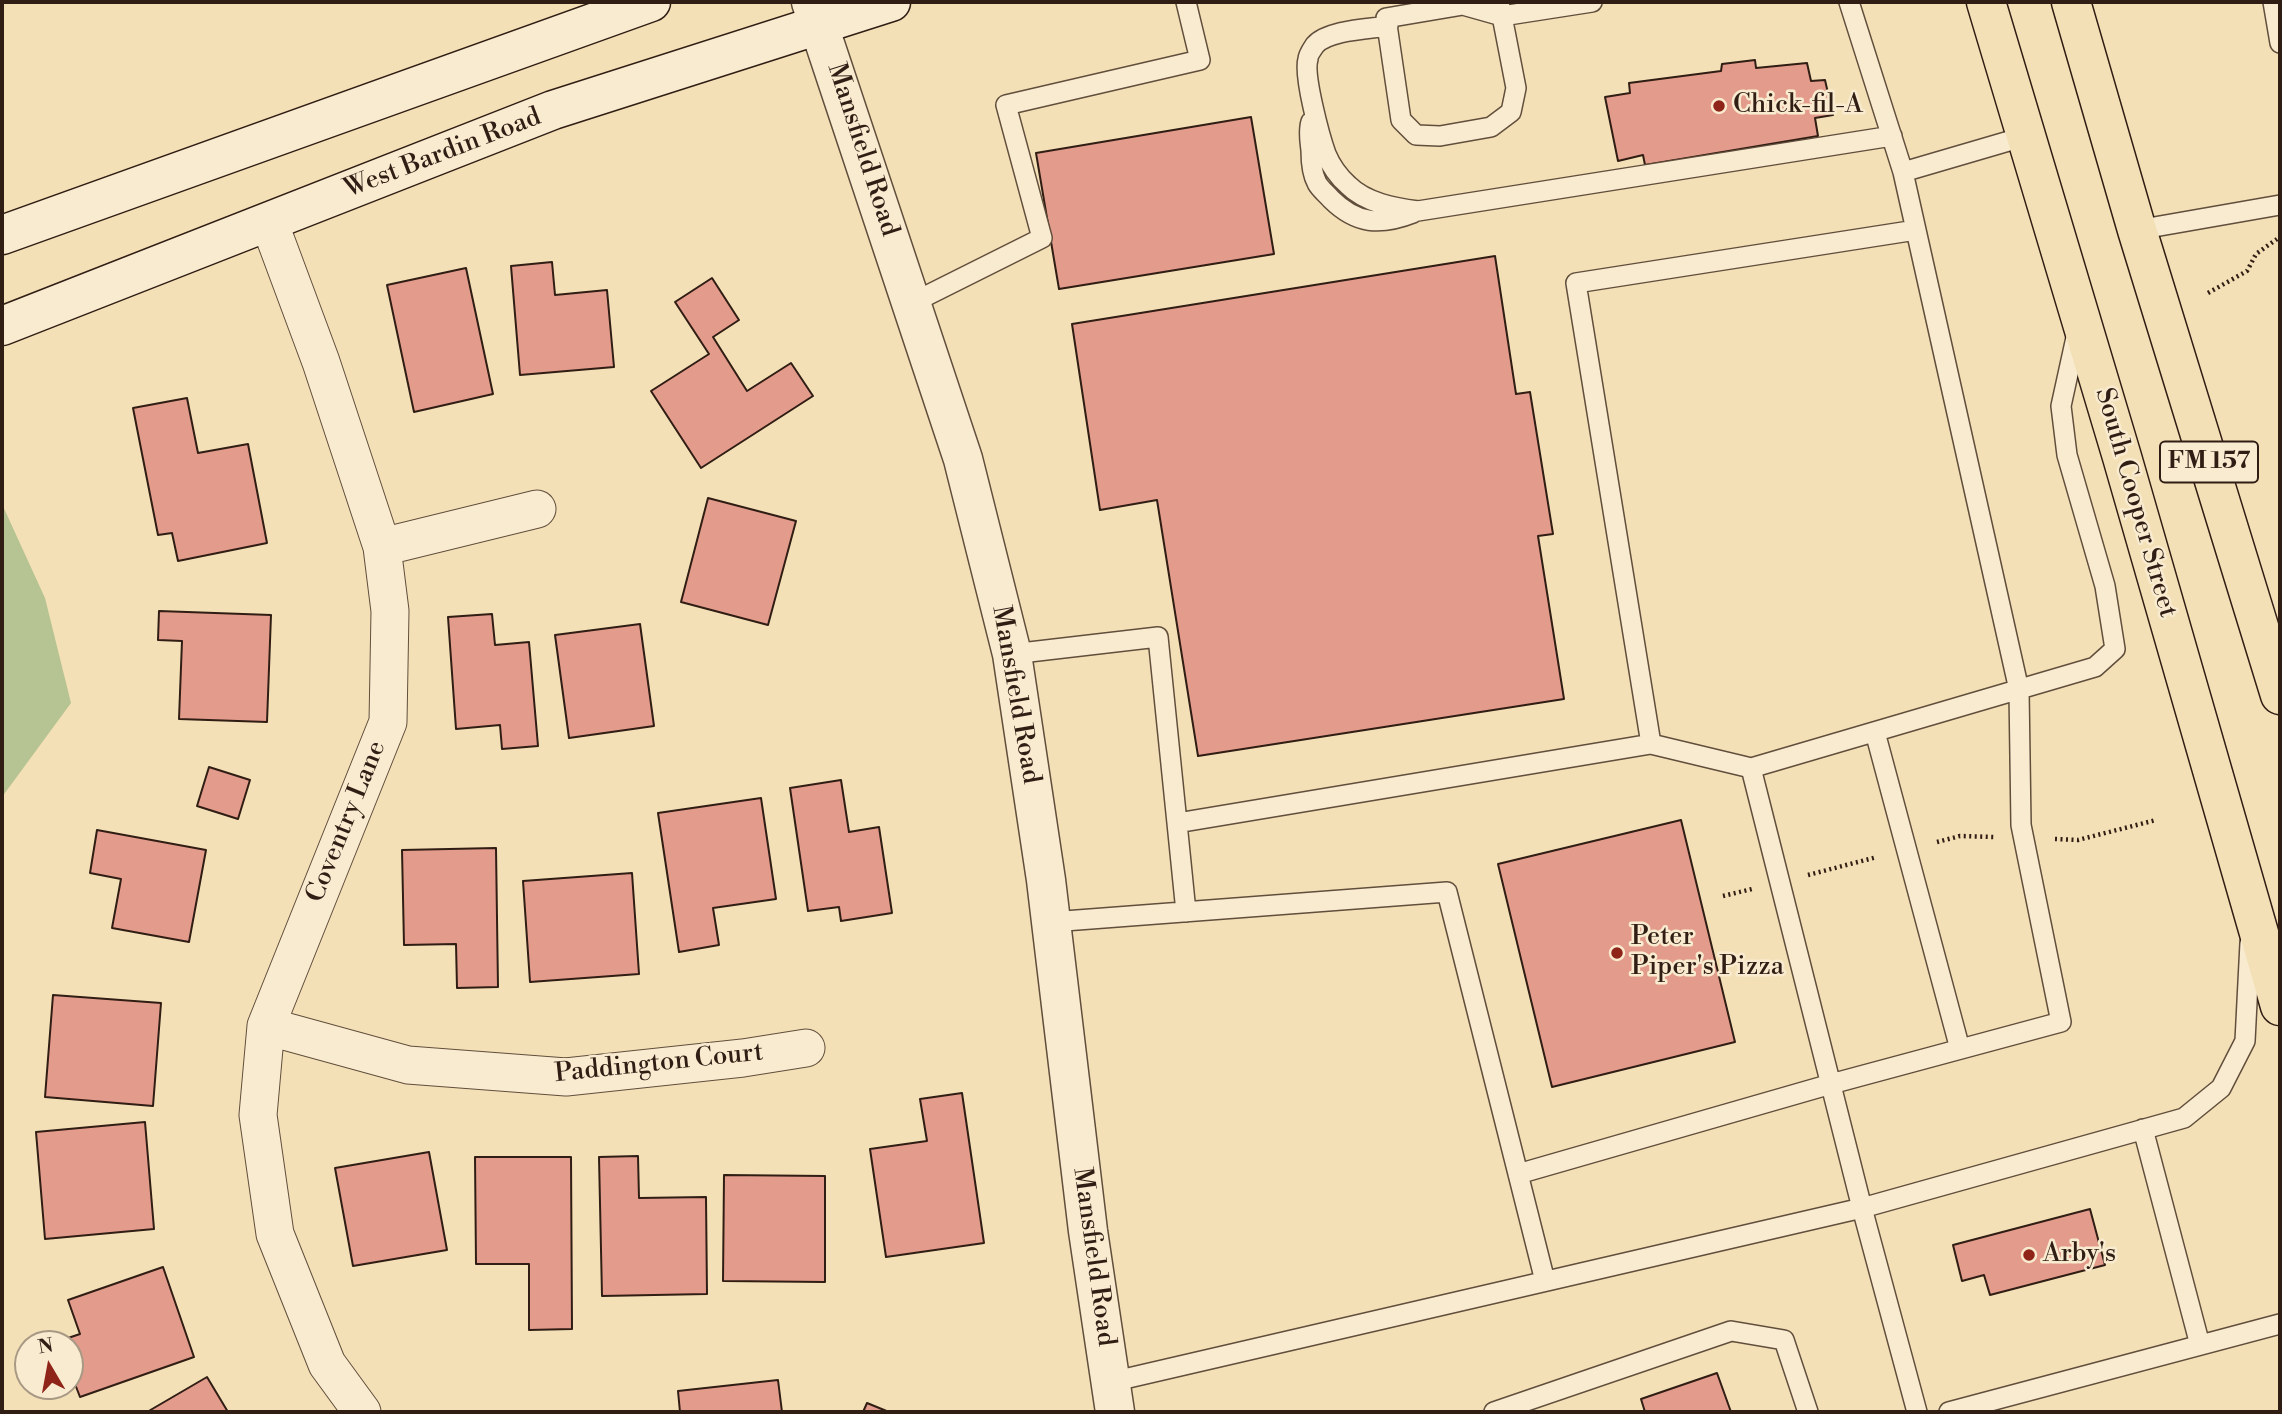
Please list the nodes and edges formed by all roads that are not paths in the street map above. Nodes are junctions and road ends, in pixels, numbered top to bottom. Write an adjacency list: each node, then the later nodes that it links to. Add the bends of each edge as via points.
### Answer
1 (651, 2): 20 (main road)
2 (891, 2): 10 (main road, West Bardin Road)
3 (1186, 2): 21 (lane, via 1200,60 1006,105 1042,239)
4 (1592, 2): 9 (lane)
5 (1849, 2): 13 (lane)
6 (1986, 2): 14 (main road, South Cooper Street / FM 157)
7 (2071, 2): 19 (main road, FM 157)
8 (2273, 2): 12 (lane)
9 (1501, 9): 11 (lane, via 1463,5 1386,18); 11 (lane, via 1516,88 1511,113 1491,127 1440,136 1416,135 1401,120)
10 (816, 13): 17 (main road, West Bardin Road); 21 (main road, Mansfield Road)
11 (1388, 26): 13 (lane, via 1340,33 1315,44 1307,60 1314,115 1334,169 1349,187 1395,208 1418,211)
12 (2280, 43)
13 (1892, 136): 15 (lane)
14 (2026, 136): 15 (lane); 22 (main road, South Cooper Street / FM 157)
15 (1903, 172): 18 (lane)
16 (2280, 205): 19 (lane)
17 (269, 222): 23 (main road, West Bardin Road); 25 (street, Coventry Lane)
18 (1916, 230): 27 (lane); 30 (lane, via 1576,283)
19 (2137, 230): 28 (main road, FM 157)
20 (2, 235)
21 (912, 303): 26 (main road, Mansfield Road, via 963,459)
22 (2081, 318): 27 (lane, via 2061,405 2067,455 2105,586 2115,649 2095,667); 33 (main road, South Cooper Street / FM 157)
23 (2, 326)
24 (537, 509): 25 (street)
25 (382, 547): 37 (street, Coventry Lane, via 390,611 388,722)
26 (1012, 654): 32 (lane, via 1158,637); 35 (main road, Mansfield Road)
27 (2019, 690): 29 (lane); 39 (lane, via 2021,825 2061,1022)
28 (2280, 695)
29 (1875, 732): 31 (lane); 39 (lane)
30 (1651, 744): 31 (lane); 32 (lane)
31 (1751, 768): 40 (lane)
32 (1177, 822): 34 (lane)
33 (2251, 906): 36 (main road, South Cooper Street / FM 157); 41 (lane, via 2245,1041 2217,1093 2184,1118)
34 (1186, 912): 35 (lane); 42 (lane, via 1447,892)
35 (1052, 922): 47 (main road, Mansfield Road, via 1088,1231)
36 (2280, 1006)
37 (266, 1026): 38 (street, Paddington Court, via 408,1065 566,1077); 48 (street, Coventry Lane, via 258,1115 275,1234 327,1364)
38 (806, 1048)
39 (1961, 1049): 40 (lane)
40 (1831, 1084): 42 (lane); 43 (lane)
41 (2143, 1129): 43 (lane); 46 (lane)
42 (1518, 1174): 44 (lane)
43 (1862, 1208): 44 (lane); 51 (lane)
44 (1545, 1282): 47 (lane)
45 (2280, 1324): 46 (lane)
46 (2200, 1345): 52 (lane)
47 (1113, 1397)
48 (362, 1412)
49 (1494, 1412): 50 (lane, via 1731,1331 1784,1340)
50 (1808, 1412)
51 (1917, 1412)
52 (1949, 1412)

